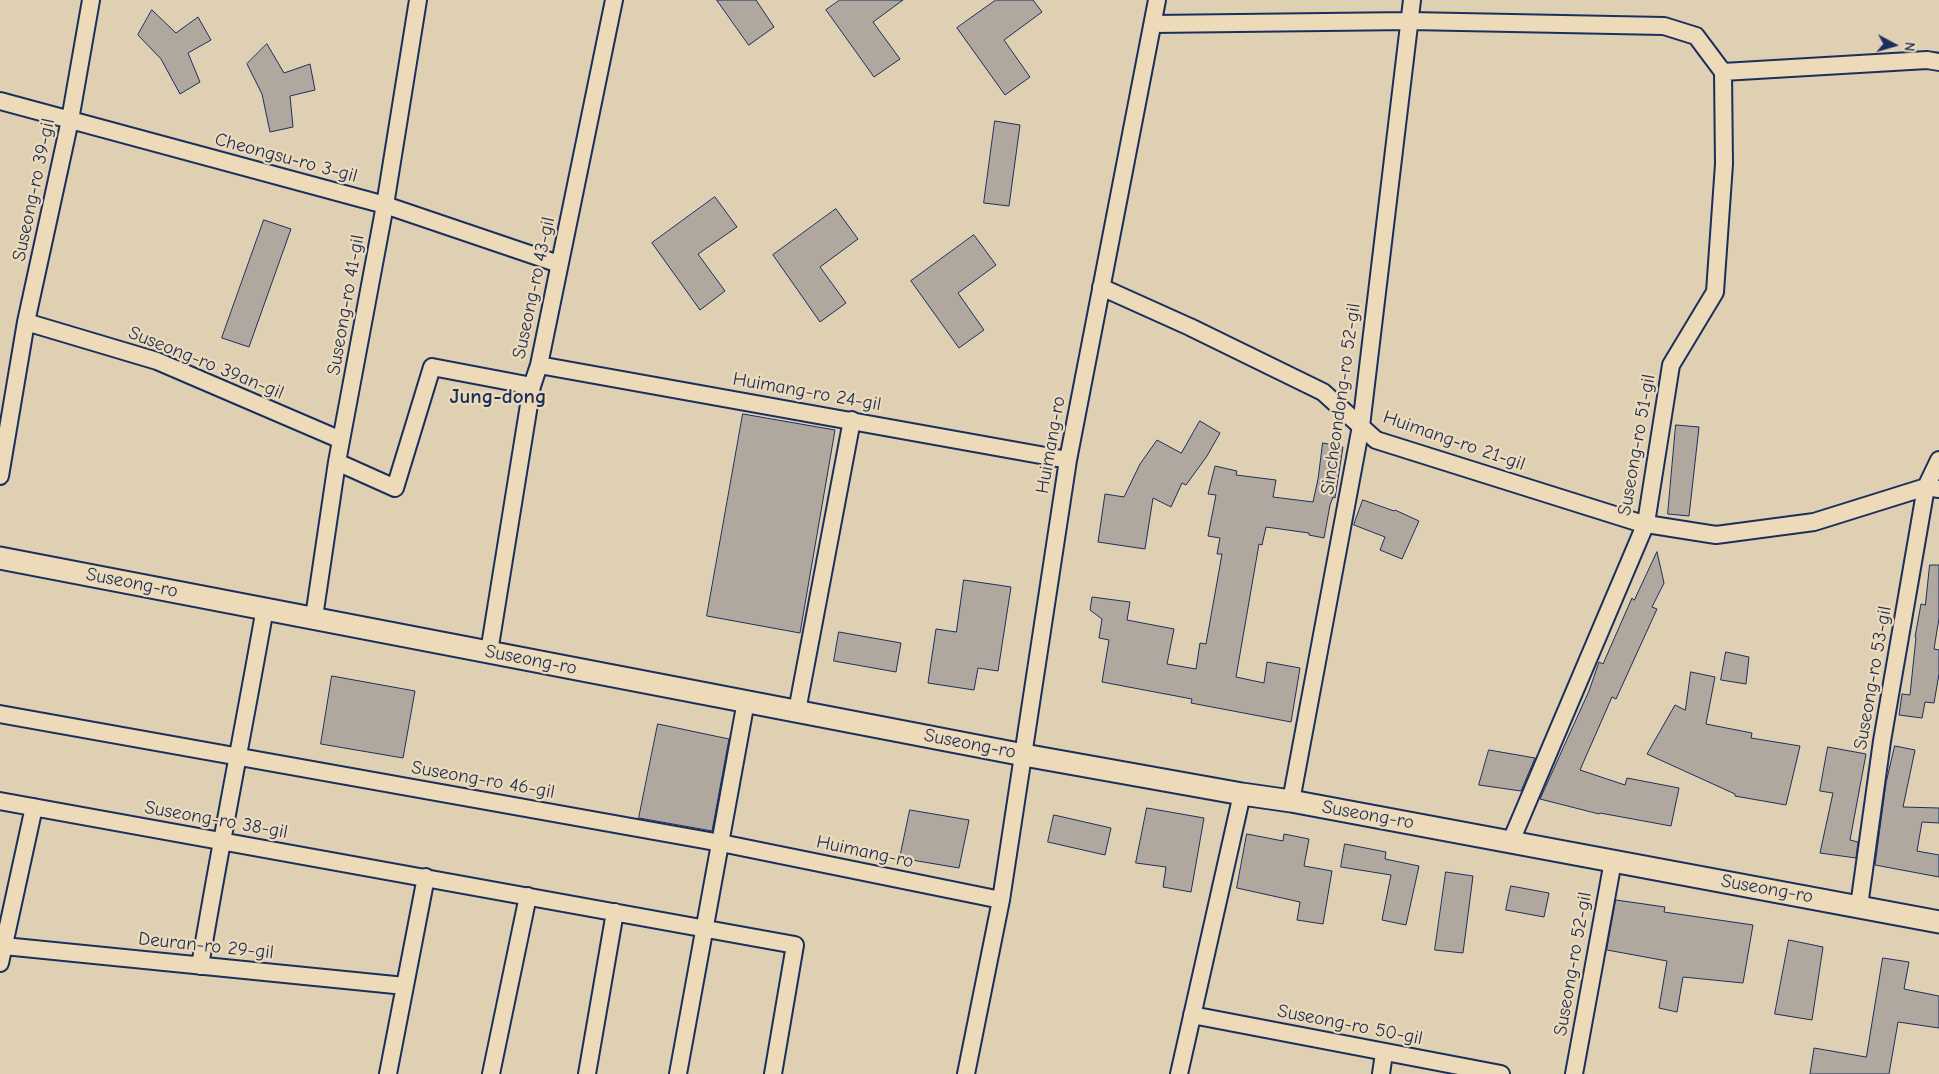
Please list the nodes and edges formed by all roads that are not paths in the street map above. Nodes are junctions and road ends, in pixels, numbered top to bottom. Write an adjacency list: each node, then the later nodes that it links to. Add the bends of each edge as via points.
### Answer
1 (91, 0): 11 (street, Suseong-ro 39-gil)
2 (418, 0): 12 (street, Suseong-ro 41-gil)
3 (614, 0): 13 (street, Suseong-ro 43-gil)
4 (1157, 0): 7 (street, Huimang-ro)
5 (1412, 0): 6 (street, Sincheondong-ro 52-gil)
6 (1410, 21): 7 (street); 9 (street, via 1664,26 1696,36); 19 (street, Sincheondong-ro 52-gil)
7 (1152, 24): 14 (street, Huimang-ro)
8 (1939, 62): 9 (street, via 1927,60)
9 (1723, 72): 26 (street, Suseong-ro 51-gil, via 1724,164 1715,292 1671,366)
10 (0, 101): 11 (street, Cheongsu-ro 3-gil)
11 (70, 120): 12 (street, Cheongsu-ro 3-gil); 15 (street, Suseong-ro 39-gil)
12 (384, 205): 13 (street, Cheongsu-ro 3-gil); 20 (street, Suseong-ro 41-gil)
13 (559, 264): 16 (street, Suseong-ro 43-gil)
14 (1101, 287): 19 (street, Huimang-ro 21-gil, via 1323,392); 21 (street, Huimang-ro)
15 (26, 322): 20 (street, Suseong-ro 39an-gil, via 157,361); 24 (street, Suseong-ro 39-gil)
16 (539, 365): 17 (street, Suseong-ro 43-gil); 18 (street, Huimang-ro 24-gil)
17 (532, 386): 23 (street, Suseong-ro 43-gil, via 432,367 395,488); 30 (street)
18 (852, 420): 21 (street, Huimang-ro 24-gil); 32 (street)
19 (1361, 426): 26 (street, Huimang-ro 21-gil, via 1376,440 1630,520); 37 (street, Sincheondong-ro 52-gil)
20 (341, 440): 23 (street, Suseong-ro 41-gil)
21 (1068, 460): 34 (street, Huimang-ro)
22 (1939, 460): 25 (street, Suseong-ro 53-gil)
23 (337, 462): 29 (street, Suseong-ro 41-gil)
24 (0, 476)
25 (1933, 488): 26 (street, Huimang-ro 21-gil, via 1814,522 1716,535); 47 (street, Suseong-ro 53-gil, via 1882,741)
26 (1646, 522): 41 (street, Suseong-ro 51-gil)
27 (0, 558): 28 (main road, Suseong-ro)
28 (265, 608): 29 (main road, Suseong-ro); 35 (street)
29 (314, 618): 30 (main road, Suseong-ro)
30 (489, 652): 31 (main road, Suseong-ro)
31 (746, 701): 32 (main road, Suseong-ro); 42 (street)
32 (797, 711): 34 (main road, Suseong-ro)
33 (0, 714): 35 (street)
34 (1024, 755): 36 (main road, Suseong-ro); 46 (street, Huimang-ro)
35 (239, 756): 40 (street); 42 (street, Suseong-ro 46-gil)
36 (1242, 794): 37 (main road, Suseong-ro); 55 (street)
37 (1292, 800): 41 (main road, Suseong-ro)
38 (0, 801): 39 (street, Suseong-ro 38-gil)
39 (34, 807): 40 (street, Suseong-ro 38-gil); 51 (street)
40 (221, 841): 44 (street, Suseong-ro 38-gil); 53 (street)
41 (1511, 841): 43 (main road, Suseong-ro)
42 (721, 843): 46 (street, Huimang-ro); 50 (street)
43 (1613, 860): 47 (main road, Suseong-ro); 66 (street, Suseong-ro 52-gil)
44 (426, 878): 45 (street, Suseong-ro 38-gil); 54 (street)
45 (528, 896): 48 (street, Suseong-ro 38-gil); 58 (street)
46 (1001, 900): 62 (street, Huimang-ro)
47 (1859, 906): 49 (main road, Suseong-ro)
48 (615, 912): 50 (street, Suseong-ro 38-gil); 59 (street)
49 (1939, 922)
50 (704, 928): 60 (street); 61 (street, via 795,945)
51 (4, 946): 52 (street); 53 (street, Deuran-ro 29-gil)
52 (0, 963)
53 (200, 966): 54 (street, Deuran-ro 29-gil)
54 (405, 986): 57 (street)
55 (1192, 1015): 56 (street, Suseong-ro 50-gil); 63 (street)
56 (1384, 1053): 64 (street); 65 (street, Suseong-ro 50-gil)
57 (388, 1074)
58 (492, 1074)
59 (587, 1074)
60 (678, 1074)
61 (773, 1074)
62 (966, 1074)
63 (1179, 1074)
64 (1380, 1074)
65 (1501, 1074)
66 (1574, 1074)

